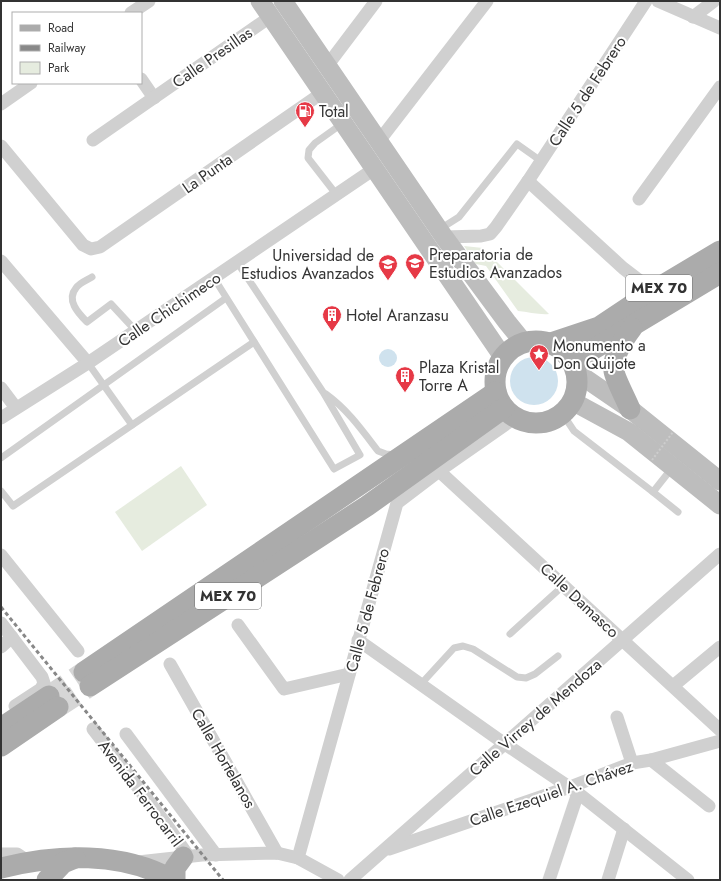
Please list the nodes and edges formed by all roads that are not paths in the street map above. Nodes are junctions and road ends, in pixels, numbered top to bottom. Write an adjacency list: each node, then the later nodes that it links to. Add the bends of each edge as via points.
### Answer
1 (148, 1): 9 (street)
2 (260, 1): 10 (main road)
3 (283, 1): 13 (main road)
4 (376, 1): 13 (street)
5 (487, 1): 22 (street)
6 (646, 1): 24 (street, Calle 5 de Febrero)
7 (658, 1): 11 (street)
8 (714, 1): 11 (street)
9 (132, 12)
10 (270, 17): 17 (main road); 18 (street, Calle Presillas)
11 (693, 17): 12 (street)
12 (720, 28)
13 (327, 66): 22 (main road)
14 (142, 80): 18 (street)
15 (30, 84): 19 (street)
16 (720, 87): 28 (street)
17 (322, 93): 20 (main road); 23 (street, La Punta, via 100,247 91,249 83,245)
18 (154, 98): 21 (street, Calle Presillas)
19 (1, 104)
20 (343, 123): 25 (main road); 27 (lane, via 314,143 309,150 308,158)
21 (92, 140)
22 (379, 141): 29 (main road)
23 (1, 146)
24 (541, 161): 26 (street, Calle 5 de Febrero); 29 (lane, via 517,144 459,217)
25 (374, 169): 27 (street, Calle Chichimeco); 43 (main road)
26 (528, 181): 29 (street, Calle 5 de Febrero, via 490,234); 36 (street, via 623,268)
27 (336, 194): 32 (street, Calle Chichimeco)
28 (639, 199)
29 (441, 234): 41 (main road)
30 (720, 251): 36 (main road, MEX 70)
31 (1, 261): 44 (street)
32 (237, 262): 35 (street, Calle Chichimeco); 48 (lane)
33 (720, 273): 38 (main road, MEX 70)
34 (92, 277): 39 (lane, via 76,288 72,297 73,305 86,322 111,304)
35 (214, 278): 37 (lane); 39 (street, Calle Chichimeco)
36 (653, 291): 42 (main road, MEX 70, via 599,327)
37 (226, 298): 40 (lane); 46 (lane)
38 (635, 325): 45 (main road, MEX 70); 52 (main road, via 624,338 617,353 614,372)
39 (136, 331): 44 (street, Calle Chichimeco)
40 (254, 342): 48 (lane, via 334,469 360,455); 54 (lane)
41 (524, 343): 42 (main road, MEX 70); 43 (main road, MEX 70, via 511,349)
42 (551, 343): 45 (main road, via 562,350)
43 (503, 357): 49 (main road, via 496,371 495,384)
44 (88, 364): 46 (lane); 51 (street, Calle Chichimeco)
45 (574, 367): 50 (main road, via 577,385); 52 (main road)
46 (104, 385): 54 (lane); 56 (lane)
47 (1, 388): 51 (street)
48 (323, 392): 55 (lane, via 346,410 378,451)
49 (506, 406): 50 (main road, via 530,422 548,421); 55 (main road, MEX 70); 55 (main road, MEX 70, via 367,506 87,679); 58 (street, Calle 5 de Febrero)
50 (567, 407): 57 (main road, via 629,432); 61 (lane, via 574,431)
51 (16, 408): 53 (street, Calle Chichimeco)
52 (630, 409): 59 (main road)
53 (1, 418)
54 (132, 425): 60 (lane, via 13,506)
55 (403, 456)
56 (1, 458)
57 (673, 467): 61 (lane); 62 (main road)
58 (439, 471): 66 (street, Calle Damasco); 71 (street, Calle 5 de Febrero, via 397,503)
59 (720, 481)
60 (1, 491)
61 (653, 492): 63 (lane)
62 (720, 505)
63 (678, 512)
64 (720, 554): 72 (street, Calle Virrey de Mendoza)
65 (1, 555): 75 (street)
66 (564, 585): 69 (lane); 72 (street, Calle Damasco)
67 (1, 623): 70 (street)
68 (238, 625): 78 (street, via 284,689)
69 (510, 634)
70 (12, 637): 73 (street); 81 (street, via 42,677)
71 (358, 640): 78 (street, Calle 5 de Febrero); 79 (street)
72 (623, 640): 80 (street, Calle Damasco); 89 (street, Calle Virrey de Mendoza)
73 (1, 647)
74 (720, 647): 80 (street)
75 (78, 652)
76 (558, 656): 79 (lane, via 536,674 526,678 517,677 473,649 463,646 454,648)
77 (170, 664): 97 (street, Calle Hortelanos)
78 (350, 674): 102 (street, Calle 5 de Febrero)
79 (421, 684): 89 (street)
80 (673, 686): 86 (street, Calle Damasco)
81 (51, 695): 82 (street, via 41,689); 84 (main road); 90 (main road)
82 (1, 716)
83 (617, 717): 92 (street)
84 (1, 728)
85 (93, 729): 100 (street, Avenida Ferrocarril, via 166,824)
86 (720, 730)
87 (126, 734): 99 (street, Avenida Ferrocarril)
88 (720, 741): 91 (street, Calle Ezequiel A. Chávez)
89 (505, 744): 93 (street); 96 (street, Calle Virrey de Mendoza)
90 (1, 746)
91 (652, 760): 92 (street, Calle Ezequiel A. Chávez); 94 (street)
92 (632, 763): 93 (street, Calle Ezequiel A. Chávez)
93 (574, 790): 95 (street); 96 (street, Calle Ezequiel A. Chávez); 111 (street)
94 (709, 806)
95 (624, 829): 112 (street); 113 (street)
96 (383, 851): 110 (street, Calle Virrey de Mendoza)
97 (277, 852): 99 (street); 102 (street)
98 (1, 854): 104 (street, via 17,854)
99 (216, 855): 100 (street)
100 (186, 857): 105 (street); 108 (main road, via 175,868)
101 (76, 858): 104 (main road); 105 (main road); 107 (main road, via 63,863)
102 (298, 858): 109 (street)
103 (1, 860): 104 (main road)
104 (26, 862): 106 (main road)
105 (130, 863): 108 (main road, via 150,868)
106 (1, 868)
107 (47, 880)
108 (174, 880)
109 (338, 880)
110 (350, 880)
111 (549, 880)
112 (608, 880)
113 (688, 880)

